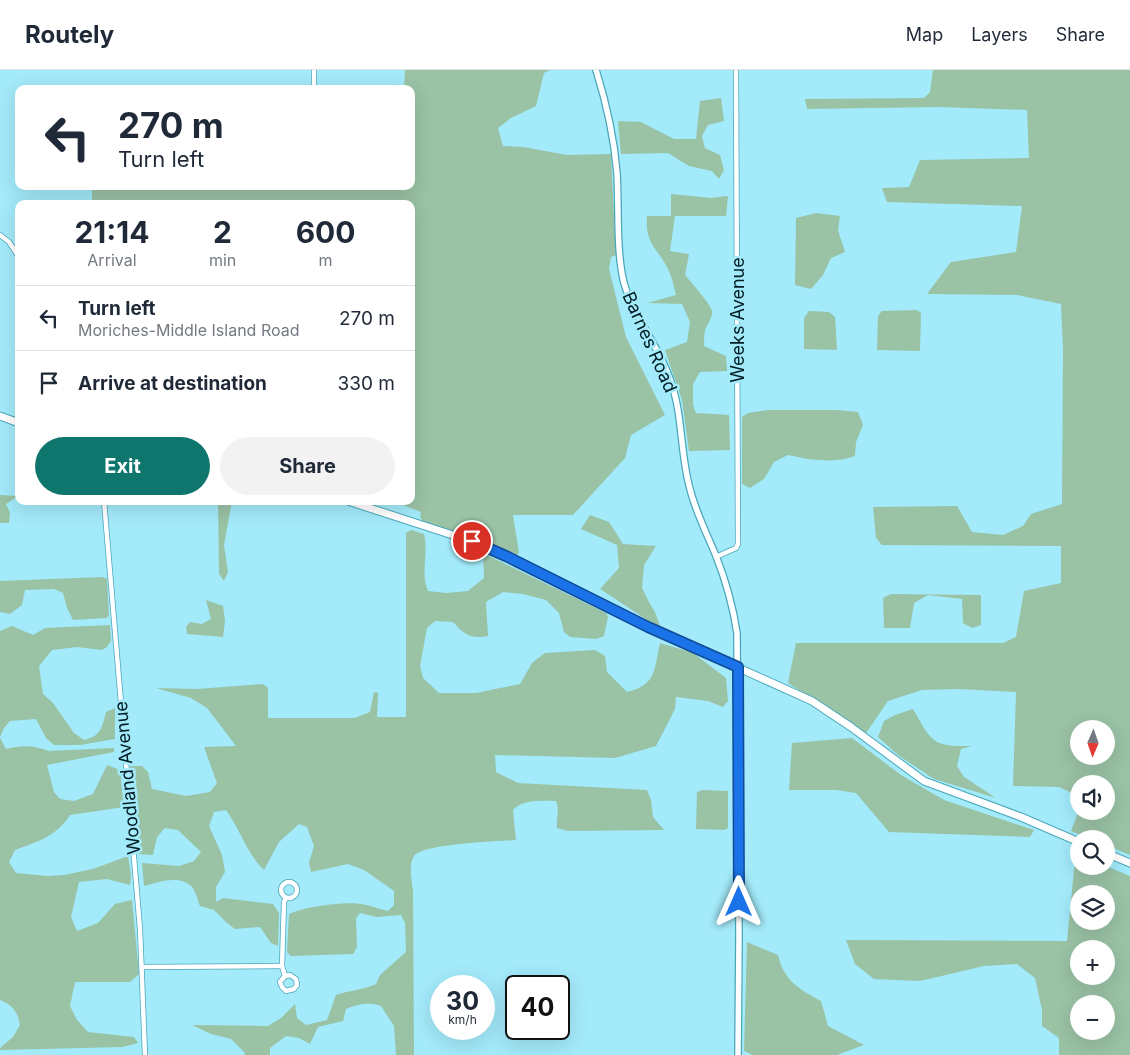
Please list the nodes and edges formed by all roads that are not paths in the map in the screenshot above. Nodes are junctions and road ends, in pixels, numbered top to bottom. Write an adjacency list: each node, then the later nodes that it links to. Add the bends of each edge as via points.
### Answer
1 (314, 70): 4 (street)
2 (596, 70): 11 (street, Barnes Road, via 613,137 624,281 671,382 689,487)
3 (736, 70): 11 (street, Weeks Avenue, via 738,544)
4 (314, 85)
5 (0, 235): 6 (street)
6 (15, 251)
7 (0, 416): 8 (main road)
8 (15, 422)
9 (104, 505): 17 (street, Woodland Avenue)
10 (360, 505): 12 (main road, via 484,546 648,627)
11 (716, 558): 12 (street, Barnes Road, via 734,617)
12 (738, 667): 13 (main road, via 812,701 924,781); 21 (street)
13 (1070, 838)
14 (1115, 857): 15 (main road)
15 (1130, 863)
16 (286, 898): 18 (street)
17 (142, 966): 18 (street); 20 (street, Woodland Avenue)
18 (282, 966): 19 (street)
19 (284, 976)
20 (145, 1055)
21 (738, 1055)

